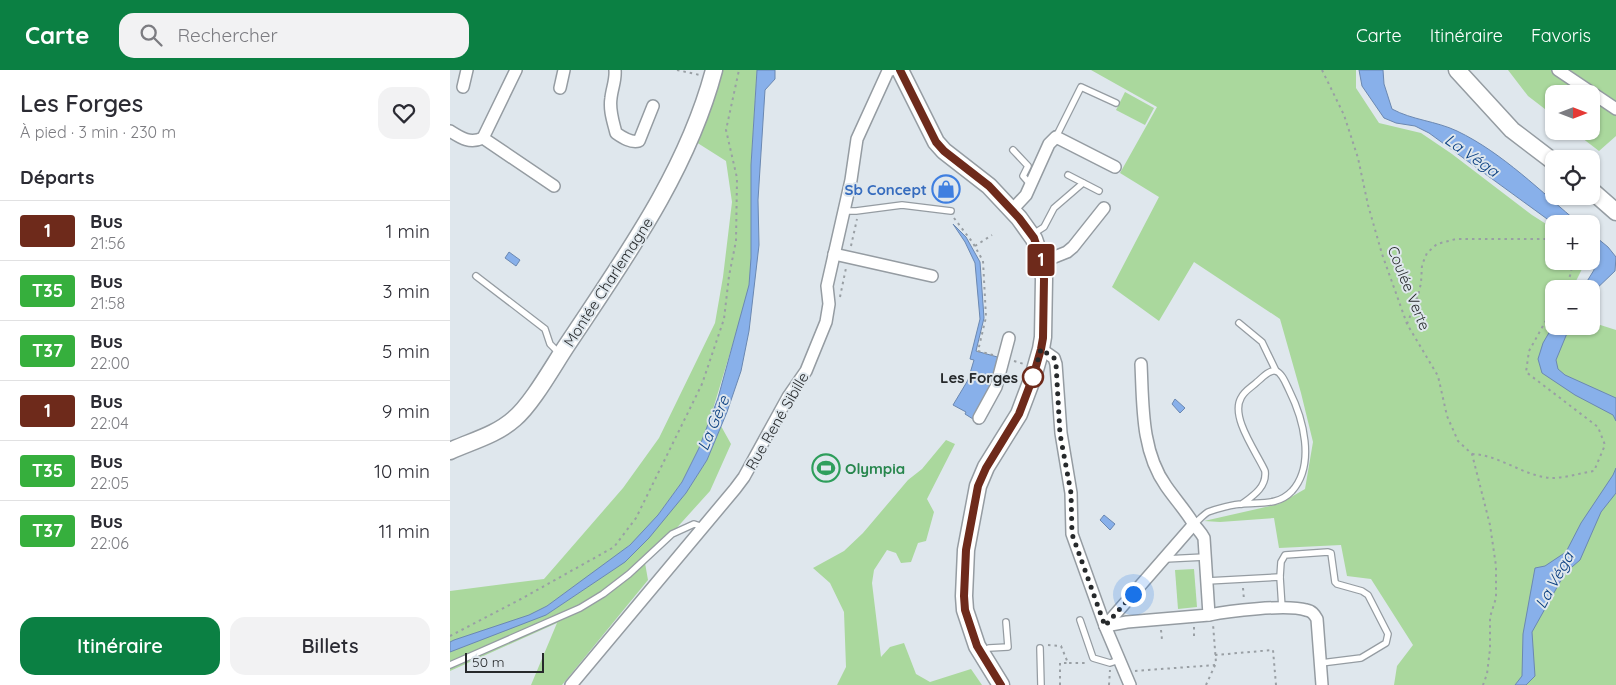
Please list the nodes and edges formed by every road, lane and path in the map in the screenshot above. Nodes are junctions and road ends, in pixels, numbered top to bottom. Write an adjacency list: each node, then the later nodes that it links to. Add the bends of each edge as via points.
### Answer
1 (468, 70): 13 (street)
2 (516, 70): 20 (street)
3 (564, 70): 14 (street)
4 (615, 70): 16 (street, via 610,109 616,133 639,141)
5 (677, 70): 12 (path)
6 (739, 70): 70 (path, via 726,130 737,178 736,241 724,319 702,384 636,518 614,547)
7 (891, 70): 31 (street, Rue René Sibille, via 858,139)
8 (900, 70): 33 (main road, via 936,142 989,186)
9 (1322, 70): 45 (path, Coulée Verte, via 1344,115 1382,254)
10 (1457, 70): 22 (main road, via 1512,130)
11 (1558, 70): 17 (street)
12 (713, 74): 48 (main road, Montée Charlemagne, via 682,156 652,216)
13 (463, 87)
14 (560, 88)
15 (1116, 104): 19 (lane, via 1081,87)
16 (652, 106)
17 (1616, 109)
18 (450, 132): 20 (street, via 468,140)
19 (1056, 136): 23 (street); 26 (street)
20 (483, 138): 27 (street)
21 (1012, 150): 26 (lane, via 1028,166 1023,176)
22 (1545, 155)
23 (1115, 167)
24 (1068, 175): 25 (lane)
25 (1083, 183): 28 (lane); 36 (lane, via 1054,208 1044,226)
26 (1030, 184): 33 (street, via 1024,198)
27 (554, 186)
28 (1099, 191)
29 (1600, 198): 34 (main road)
30 (1104, 208): 40 (street, via 1073,247)
31 (843, 211): 32 (lane, via 902,205); 39 (street, Rue René Sibille)
32 (951, 211): 38 (path)
33 (1012, 211): 36 (main road)
34 (1616, 212)
35 (992, 235): 38 (path)
36 (1032, 235): 40 (main road)
37 (1545, 239): 45 (path, via 1456,239 1433,246 1423,260 1418,296)
38 (974, 246): 49 (path, via 983,261 986,317 978,351)
39 (834, 254): 42 (street); 58 (street, Rue René Sibille, via 827,286 829,311 806,371 744,477)
40 (1042, 262): 47 (main road)
41 (476, 276): 48 (lane, via 545,329 550,344)
42 (932, 276)
43 (1239, 322): 52 (lane, via 1262,342)
44 (1545, 322): 55 (path, via 1528,351 1526,372 1598,428 1605,445 1594,471 1552,478 1482,454)
45 (1408, 324): 55 (path, Coulée Verte, via 1438,376 1447,416 1458,441)
46 (1009, 338): 49 (street)
47 (1041, 349): 51 (main road); 69 (street, via 1054,358 1056,364 1060,434 1071,493 1072,534)
48 (561, 354): 54 (main road, Montée Charlemagne, via 516,418 498,430)
49 (1004, 359): 51 (path); 53 (street, via 996,387)
50 (1141, 364): 57 (street, via 1144,416 1151,455 1165,486)
51 (1036, 367): 72 (main road, via 1019,414 982,475 972,516 966,550 964,596 969,626)
52 (1276, 371): 56 (lane, via 1270,372 1244,393 1238,404 1238,416 1266,471 1263,485); 56 (lane, via 1297,405 1305,446 1302,474 1286,496 1269,503)
53 (979, 418)
54 (450, 451)
55 (1472, 454): 90 (path, Coulée Verte, via 1490,525 1496,566 1496,598 1490,617 1490,650)
56 (1242, 504): 57 (lane, via 1208,512)
57 (1194, 524): 59 (street, via 1204,538); 60 (street)
58 (703, 527): 78 (lane, via 694,524 672,534 629,574 580,608); 81 (street, Rue René Sibille)
59 (1206, 557): 60 (lane); 63 (street)
60 (1163, 560): 69 (street)
61 (1280, 577): 62 (lane); 64 (lane); 77 (lane, via 1281,562 1285,556 1330,553 1335,582 1368,595 1388,634 1386,644 1361,658)
62 (1242, 579): 63 (lane); 65 (path)
63 (1207, 581): 66 (street)
64 (1282, 608): 65 (street); 77 (street, via 1305,609 1318,619)
65 (1245, 610): 66 (street)
66 (1210, 615): 69 (street); 73 (path)
67 (1080, 620): 74 (lane)
68 (1006, 622): 72 (lane, via 1008,646)
69 (1105, 626): 75 (street)
70 (450, 636)
71 (1040, 648): 76 (path, via 1061,646); 83 (lane)
72 (981, 652): 82 (main road)
73 (1215, 655): 79 (path); 88 (path, via 1273,650)
74 (1093, 658): 75 (lane); 76 (path, via 1093,663)
75 (1114, 662): 80 (street); 85 (path)
76 (1068, 663): 84 (path, via 1060,663)
77 (1321, 663): 89 (street)
78 (450, 665)
79 (1215, 665): 80 (path); 87 (path)
80 (1124, 672): 86 (street)
81 (571, 685)
82 (1001, 685)
83 (1041, 685)
84 (1060, 685)
85 (1109, 685)
86 (1130, 685)
87 (1206, 685)
88 (1276, 685)
89 (1322, 685)
90 (1483, 685)

